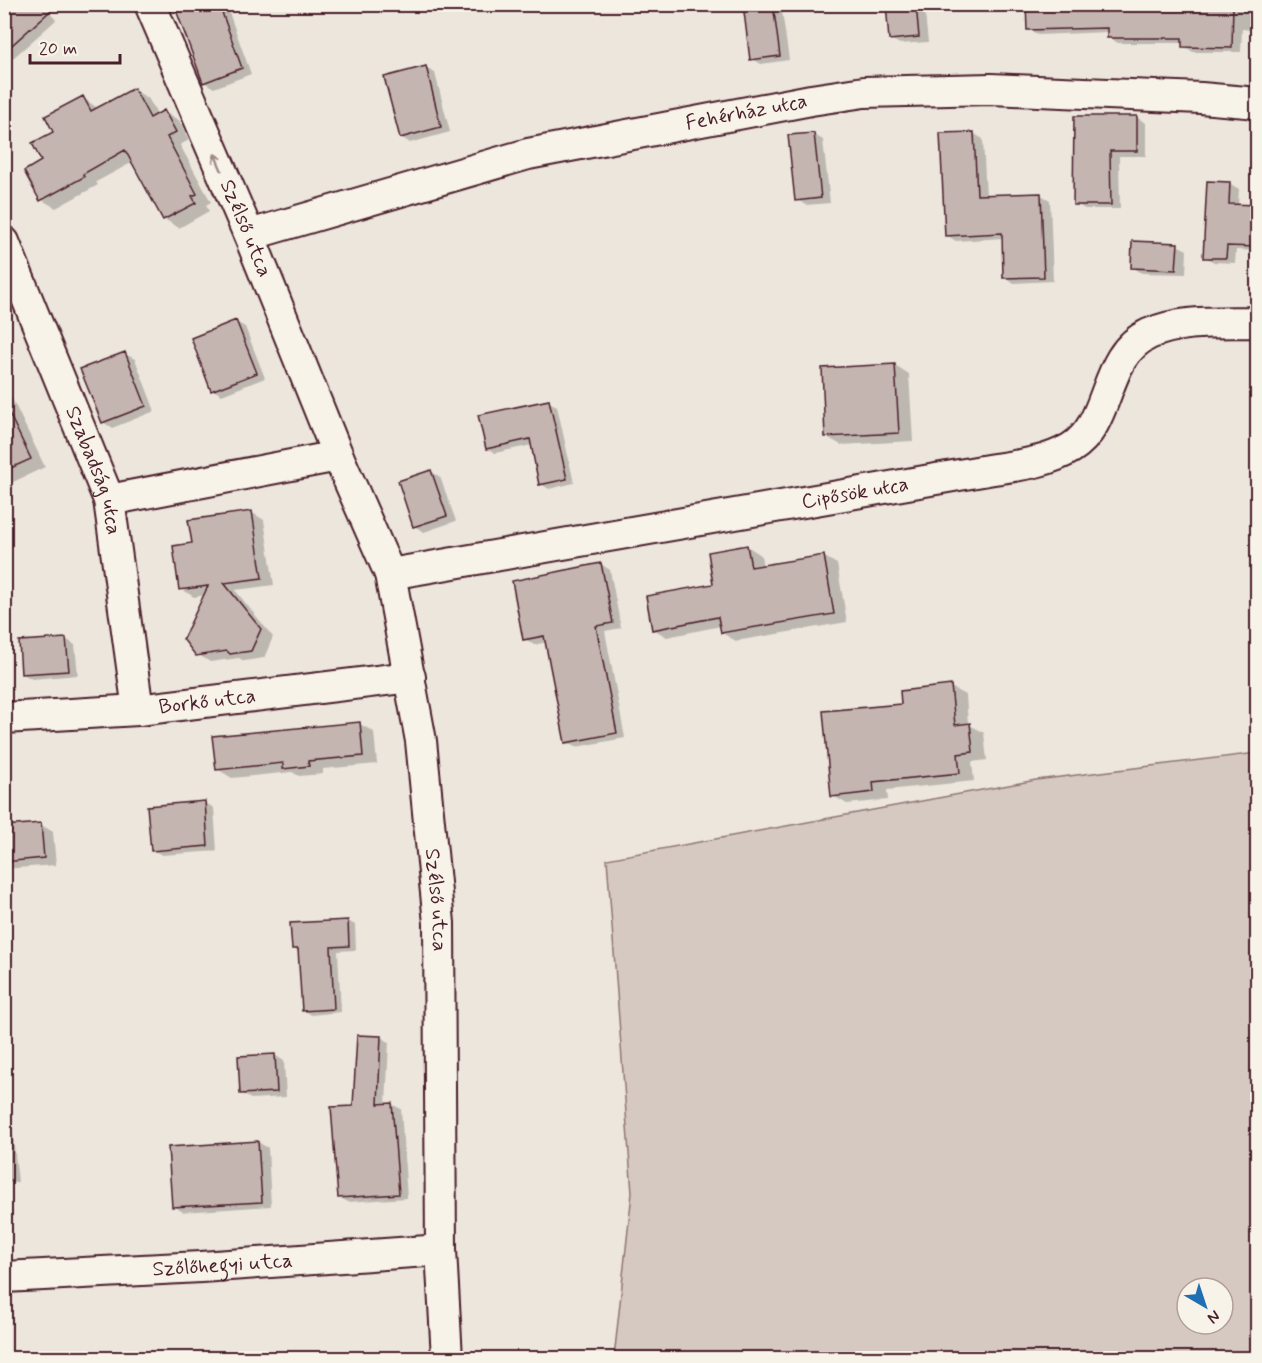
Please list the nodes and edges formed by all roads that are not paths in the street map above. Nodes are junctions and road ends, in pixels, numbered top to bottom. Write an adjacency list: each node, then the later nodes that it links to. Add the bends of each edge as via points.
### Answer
1 (150, 4): 3 (street, Szélső utca, one-way to 1)
2 (1257, 103): 3 (street, Fehérház utca, via 991,89 864,92 528,154)
3 (249, 235): 6 (street, Szélső utca)
4 (4, 242): 7 (street, Szabadság utca)
5 (1257, 322): 8 (street, Cipősök utca, via 1168,327 1133,344 1122,357 1086,435 1056,456)
6 (338, 456): 7 (street); 8 (street, Szélső utca)
7 (110, 500): 10 (street, Szabadság utca)
8 (390, 574): 9 (street, Szélső utca)
9 (410, 677): 10 (street, Borkő utca); 12 (street, Szélső utca, via 421,741 439,923)
10 (138, 710): 11 (street, Borkő utca)
11 (4, 718)
12 (441, 1250): 13 (street, Szőlőhegyi utca); 14 (street, Szélső utca)
13 (4, 1277)
14 (447, 1359)

